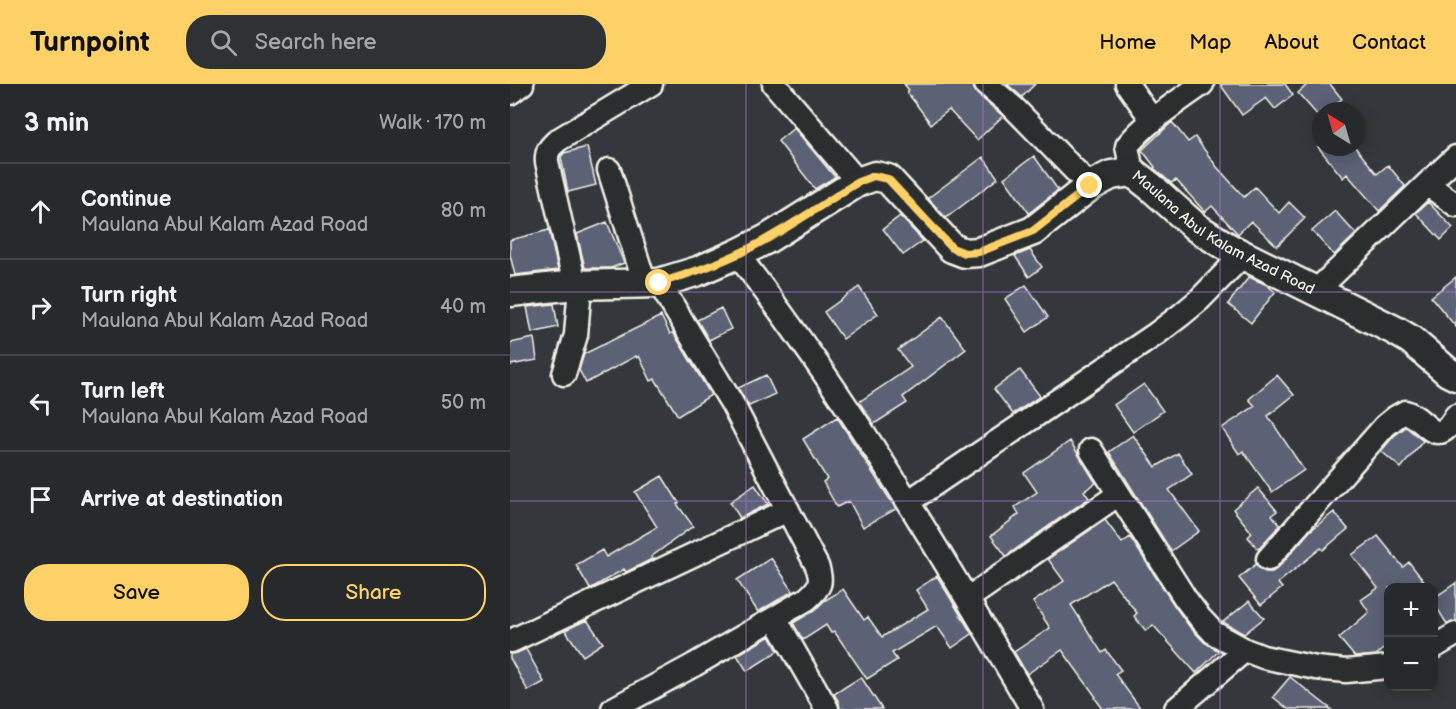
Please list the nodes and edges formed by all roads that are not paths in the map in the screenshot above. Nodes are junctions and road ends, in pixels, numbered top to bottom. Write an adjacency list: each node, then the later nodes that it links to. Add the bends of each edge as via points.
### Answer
1 (522, 84): 7 (street)
2 (651, 84): 19 (street, via 558,140 546,155)
3 (774, 84): 12 (street)
4 (986, 84): 14 (street)
5 (1127, 84): 8 (street)
6 (1202, 84): 8 (street)
7 (510, 93)
8 (1153, 121): 11 (street, via 1127,146)
9 (1456, 158): 13 (street)
10 (609, 170): 18 (street)
11 (1132, 172): 14 (street, Maulana Abul Kalam Azad Road, via 1111,175); 17 (street, Maulana Abul Kalam Azad Road, via 1197,228)
12 (858, 182): 14 (street, Maulana Abul Kalam Azad Road, via 874,176 888,179 952,248 965,253 979,252 1033,231); 16 (street, Maulana Abul Kalam Azad Road)
13 (1427, 184): 15 (street); 21 (street)
14 (1090, 186)
15 (1456, 205)
16 (737, 254): 18 (street, Maulana Abul Kalam Azad Road, via 698,271); 27 (street, via 795,331)
17 (1243, 255): 21 (street, Maulana Abul Kalam Azad Road); 27 (street, via 1199,300 1164,328)
18 (652, 283): 19 (street, Maulana Abul Kalam Azad Road); 28 (street, via 733,405)
19 (577, 285): 20 (street, Maulana Abul Kalam Azad Road); 22 (street, via 576,335)
20 (510, 291)
21 (1317, 291): 23 (street, Maulana Abul Kalam Azad Road, via 1411,340)
22 (564, 374)
23 (1456, 376)
24 (1456, 416): 29 (street, via 1438,432 1429,430 1412,414 1405,412 1395,417)
25 (1091, 450): 26 (street)
26 (1119, 494): 30 (street); 35 (street, via 1200,618 1214,633)
27 (908, 501): 30 (street)
28 (788, 510): 31 (street, via 821,577 818,589); 33 (street)
29 (1268, 559)
30 (967, 599): 39 (street)
31 (776, 618): 37 (street); 38 (street)
32 (1456, 634): 34 (street)
33 (511, 641)
34 (1438, 645)
35 (1245, 650): 36 (street, via 1316,668 1346,671); 40 (street)
36 (1384, 667)
37 (818, 706)
38 (613, 709)
39 (1032, 709)
40 (1176, 709)

